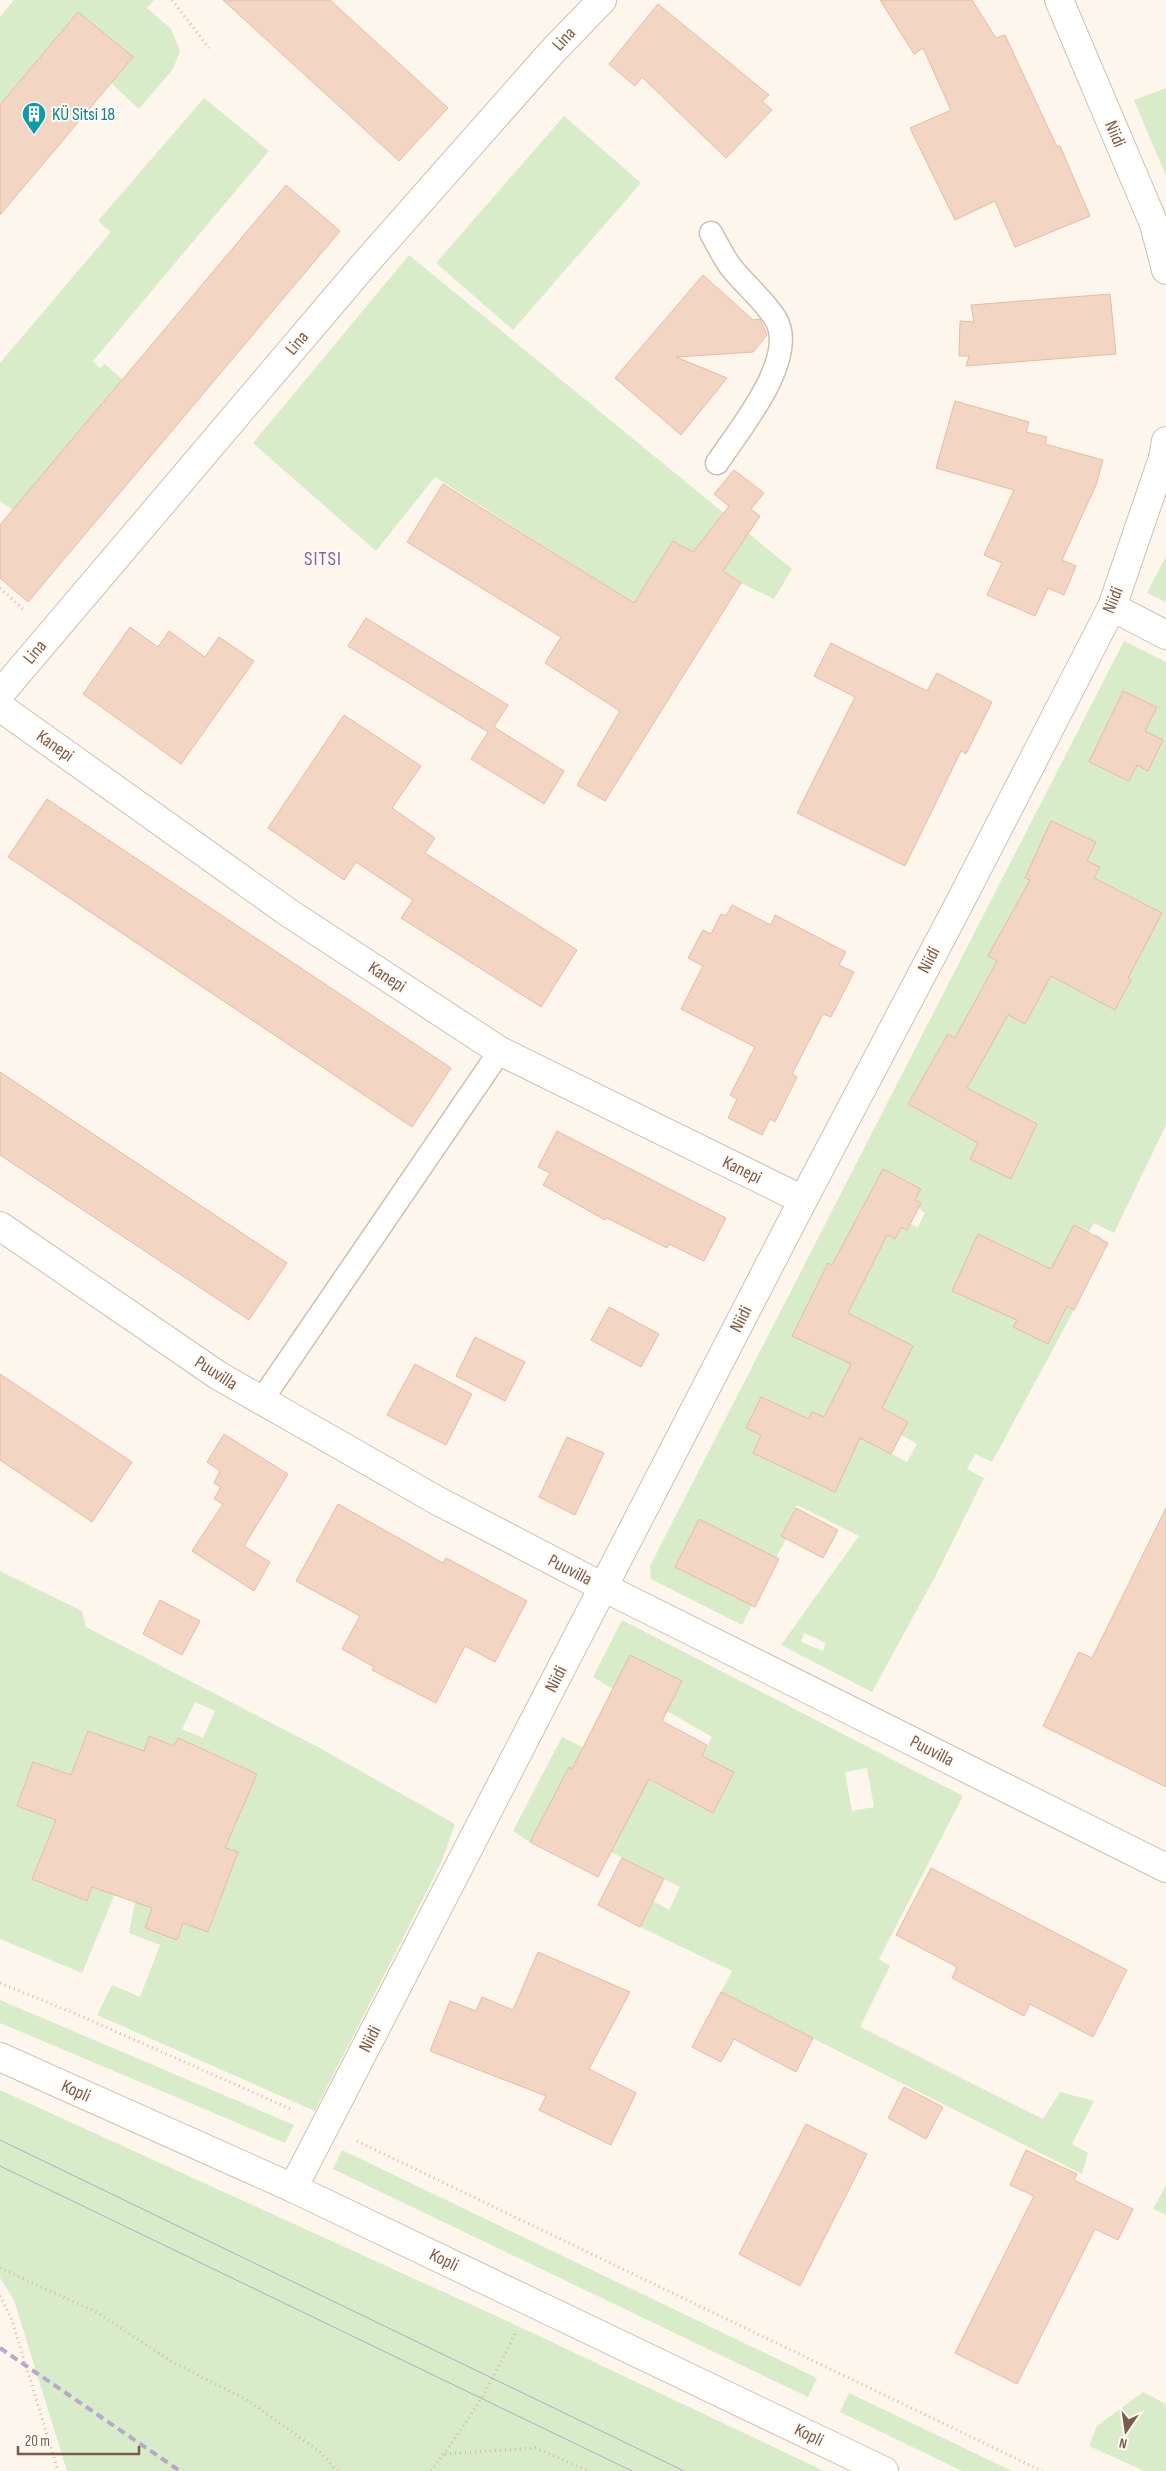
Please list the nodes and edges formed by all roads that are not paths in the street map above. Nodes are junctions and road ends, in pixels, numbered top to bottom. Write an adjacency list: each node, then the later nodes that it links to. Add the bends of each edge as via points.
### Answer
1 (602, 0): 9 (street, Lina, via 363,266)
2 (1059, 0): 4 (street, Niidi, via 1154,224)
3 (711, 234): 6 (lane, via 730,265 776,318 782,334 780,358 762,395)
4 (1166, 270)
5 (1166, 441): 7 (street, Niidi)
6 (717, 463)
7 (1112, 606): 8 (street); 12 (street, Niidi)
8 (1166, 635)
9 (0, 694)
10 (0, 707): 11 (street, Kanepi, via 289,913)
11 (500, 1050): 12 (street, Kanepi); 14 (lane)
12 (802, 1200): 15 (street, Niidi)
13 (0, 1226): 14 (street, Puuvilla, via 219,1376)
14 (261, 1401): 15 (street, Puuvilla, via 438,1501)
15 (604, 1587): 16 (street, Puuvilla); 18 (street, Niidi)
16 (1166, 1868)
17 (0, 2057): 18 (street, Kopli)
18 (293, 2188): 19 (street, Kopli)
19 (884, 2471)

